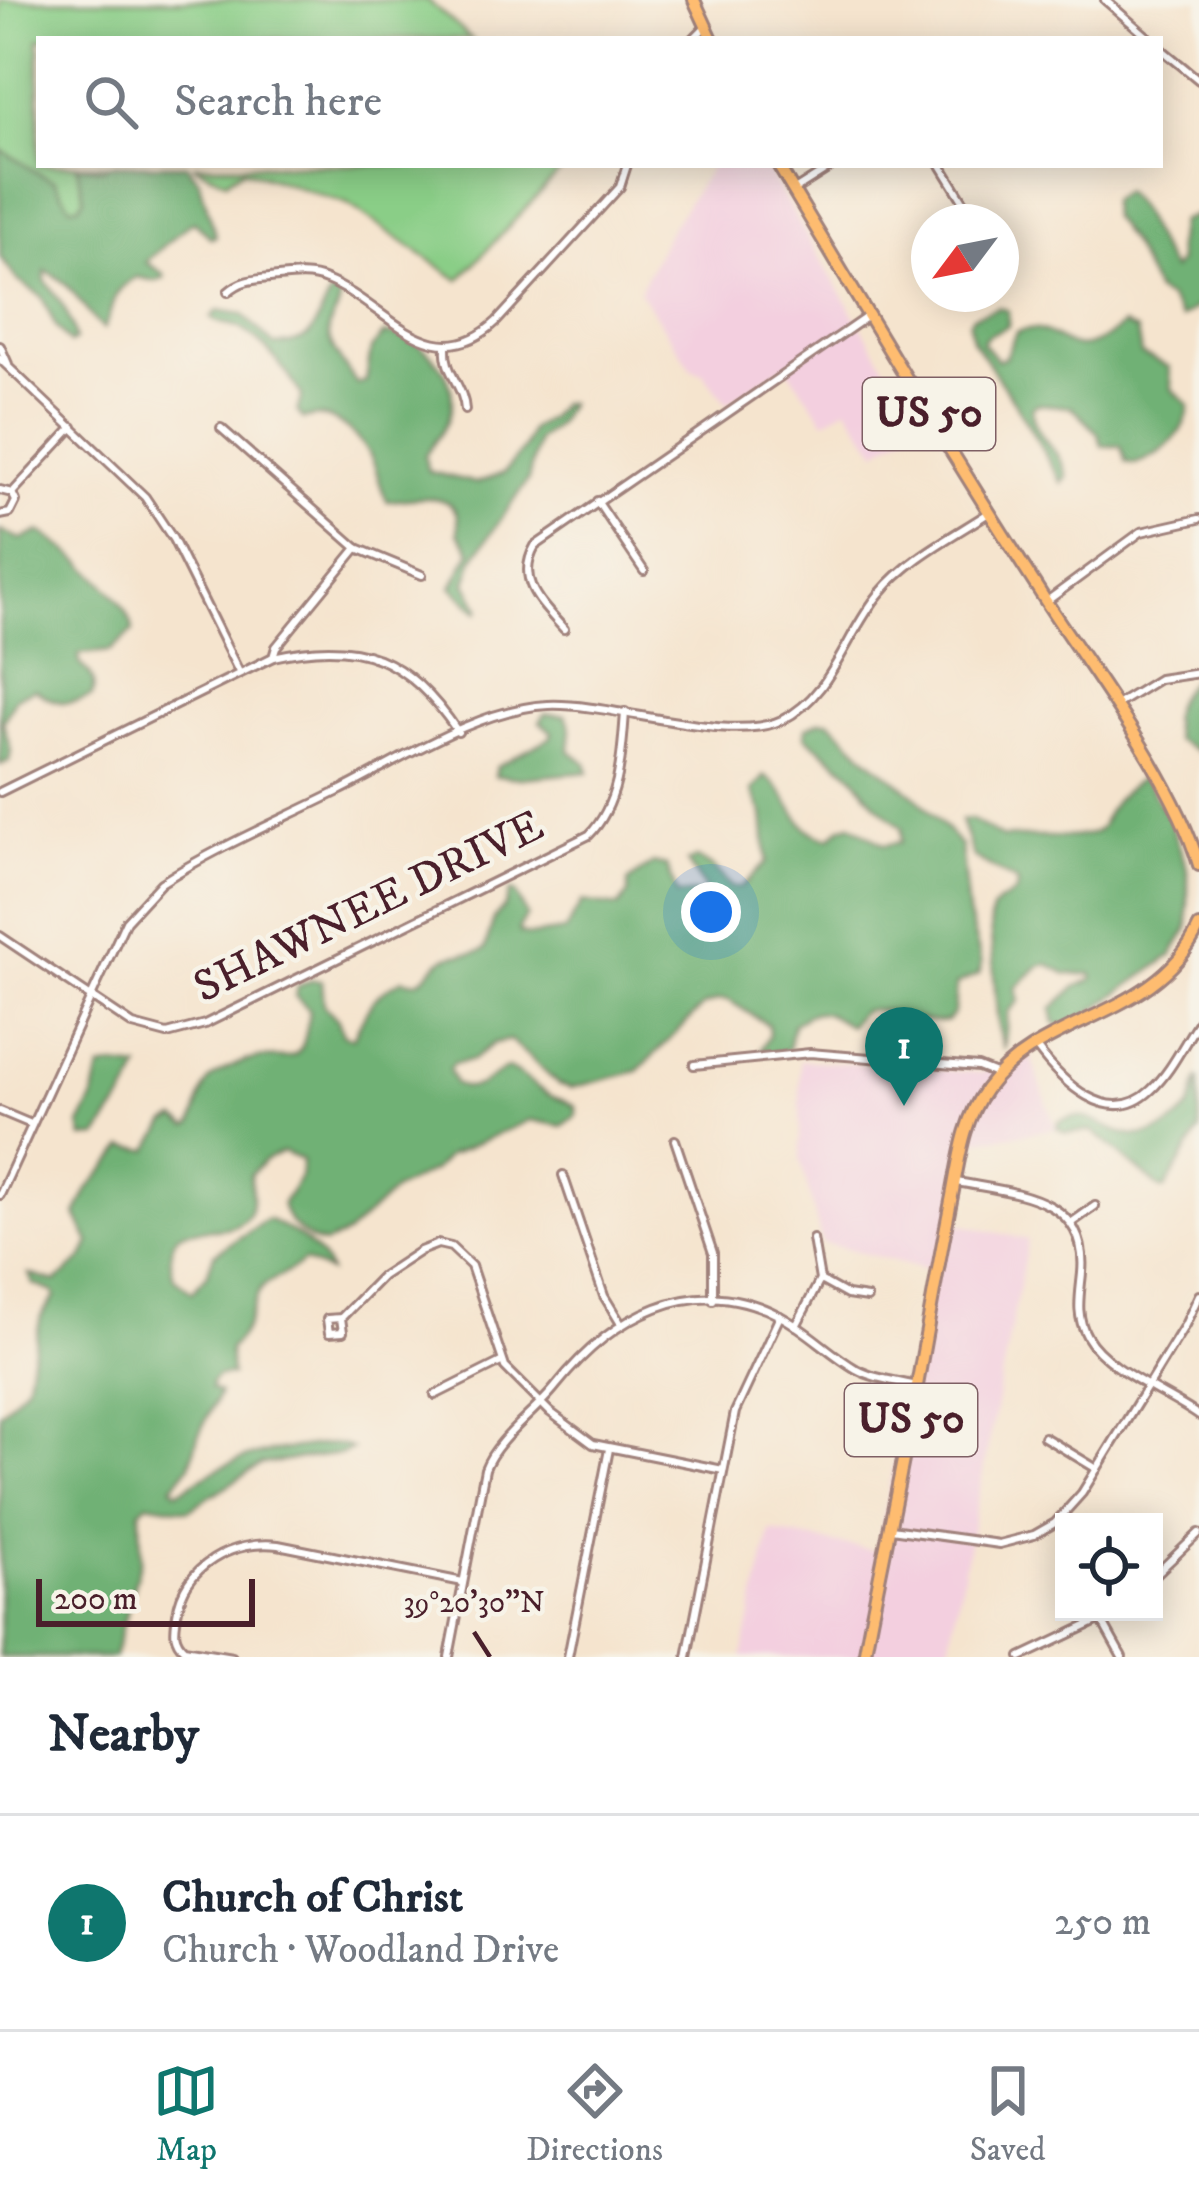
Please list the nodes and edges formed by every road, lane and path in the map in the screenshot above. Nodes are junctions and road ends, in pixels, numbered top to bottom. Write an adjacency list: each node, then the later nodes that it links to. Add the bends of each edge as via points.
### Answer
1 (694, 0): 3 (main road)
2 (1105, 0): 6 (street)
3 (706, 25): 4 (street); 5 (main road)
4 (696, 36)
5 (711, 36)
6 (1147, 36)
7 (1163, 50): 8 (street)
8 (1199, 80)
9 (626, 168): 18 (street, via 620,187 497,321)
10 (780, 168): 13 (main road, US 50)
11 (829, 168): 13 (street)
12 (943, 168): 14 (street)
13 (794, 190): 16 (main road, US 50)
14 (965, 204)
15 (228, 292): 18 (street, via 249,280 322,278)
16 (868, 316): 26 (street); 27 (main road, US 50)
17 (0, 346): 20 (street)
18 (446, 346): 21 (street, via 446,369)
19 (0, 359): 20 (street)
20 (9, 368): 22 (street)
21 (465, 410)
22 (73, 427): 25 (street); 36 (street, via 167,527)
23 (220, 428): 30 (street)
24 (0, 490): 25 (street)
25 (11, 493): 28 (street, via 14,510)
26 (597, 501): 31 (street); 34 (street, via 544,538 528,560 534,594)
27 (990, 512): 33 (main road, US 50); 39 (street, via 894,578 819,690 784,719 738,728)
28 (0, 515)
29 (1199, 518): 33 (street, via 1141,532)
30 (357, 548): 32 (street); 35 (street)
31 (644, 571)
32 (422, 575)
33 (1046, 601): 38 (main road, US 50)
34 (564, 629)
35 (273, 657): 36 (street); 40 (street, via 335,647 383,658 430,695)
36 (239, 672): 41 (street)
37 (1199, 673): 38 (street, via 1159,680)
38 (1114, 706): 42 (main road, US 50)
39 (625, 712): 40 (street, via 545,705); 45 (street, SHAWNEE DRIVE, via 608,810 569,847 185,1031 149,1032)
40 (458, 732): 45 (street, via 161,883 126,921)
41 (0, 792)
42 (1199, 865)
43 (1199, 927): 47 (main road, US 50, via 1164,975)
44 (0, 937): 45 (street, SHAWNEE DRIVE)
45 (91, 997): 51 (street)
46 (1199, 1021): 47 (street, via 1155,1086 1125,1103 1079,1095)
47 (1036, 1048): 49 (main road, US 50)
48 (694, 1065): 49 (street, via 849,1054)
49 (998, 1075): 54 (main road, US 50, via 970,1116)
50 (0, 1111): 51 (street)
51 (31, 1124): 55 (street)
52 (675, 1140): 62 (street, via 713,1253)
53 (563, 1175): 65 (street)
54 (955, 1182): 57 (street, via 1035,1198); 68 (main road, US 50)
55 (0, 1195)
56 (1095, 1206): 57 (street)
57 (1070, 1223): 69 (street, via 1081,1248 1085,1333 1107,1359)
58 (813, 1239): 59 (street)
59 (820, 1280): 61 (street); 66 (street)
60 (1199, 1295): 69 (street)
61 (867, 1298)
62 (713, 1300): 63 (street); 65 (street, via 671,1303)
63 (779, 1316): 66 (street); 76 (street, via 739,1400)
64 (341, 1318): 67 (street, via 391,1269 445,1245 470,1266)
65 (620, 1324): 71 (street)
66 (796, 1326): 68 (street, via 858,1370)
67 (502, 1361): 70 (street); 71 (street)
68 (917, 1385): 77 (main road, US 50)
69 (1149, 1385): 72 (street); 75 (street)
70 (435, 1395)
71 (543, 1402): 74 (street, via 586,1441); 80 (street, via 489,1460)
72 (1199, 1416)
73 (1044, 1437): 75 (street)
74 (609, 1448): 76 (street); 84 (street)
75 (1096, 1469): 77 (street, via 1069,1511 1021,1540 984,1544)
76 (723, 1470): 85 (street)
77 (887, 1528): 86 (main road, US 50)
78 (1199, 1533): 79 (street)
79 (1163, 1567)
80 (464, 1582): 82 (street, via 278,1545 235,1548 188,1583 175,1635 184,1649); 83 (street)
81 (1102, 1621): 87 (street); 88 (street)
82 (232, 1657)
83 (449, 1657)
84 (568, 1657)
85 (687, 1657)
86 (864, 1657)
87 (1022, 1657)
88 (1122, 1657)

